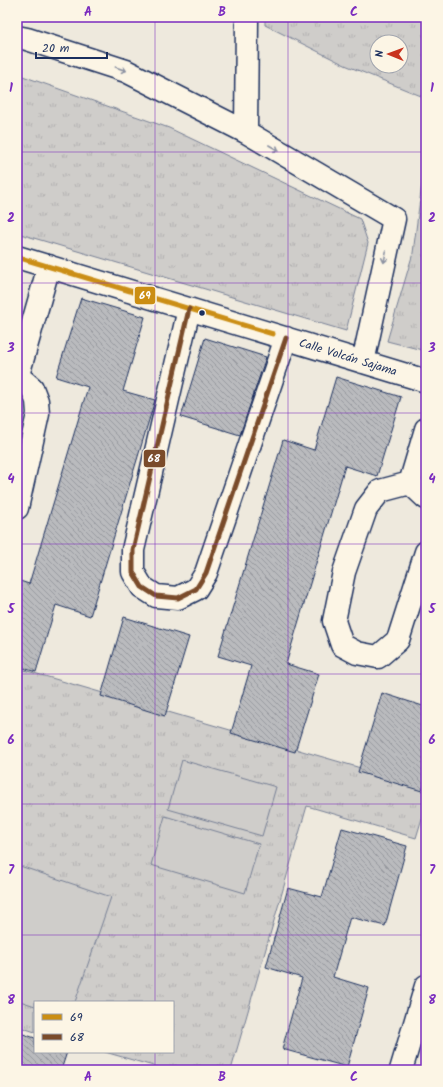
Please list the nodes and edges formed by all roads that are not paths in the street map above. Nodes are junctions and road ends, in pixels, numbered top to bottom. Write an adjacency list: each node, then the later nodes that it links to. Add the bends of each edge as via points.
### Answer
1 (247, 18): 3 (street)
2 (17, 37): 3 (street, one-way to 3, via 126,71)
3 (246, 132): 8 (street, one-way to 8, via 394,219)
4 (17, 257): 5 (street, Calle Volcán Sajama)
5 (48, 266): 6 (street, Calle Volcán Sajama); 9 (street)
6 (189, 309): 7 (street, Calle Volcán Sajama); 7 (street, via 133,550 133,572 142,587 156,596 178,598 196,589 206,573)
7 (286, 338): 8 (street, Calle Volcán Sajama)
8 (363, 362): 10 (street, Calle Volcán Sajama)
9 (17, 375): 14 (street, via 32,388 38,414)
10 (426, 381)
11 (426, 429): 12 (street)
12 (410, 484): 13 (street); 15 (street, via 380,491 366,509 344,572 334,621 342,645 357,653 378,657 398,640)
13 (426, 498)
14 (17, 508)
15 (426, 552)
16 (426, 986): 17 (street)
17 (401, 1070)

